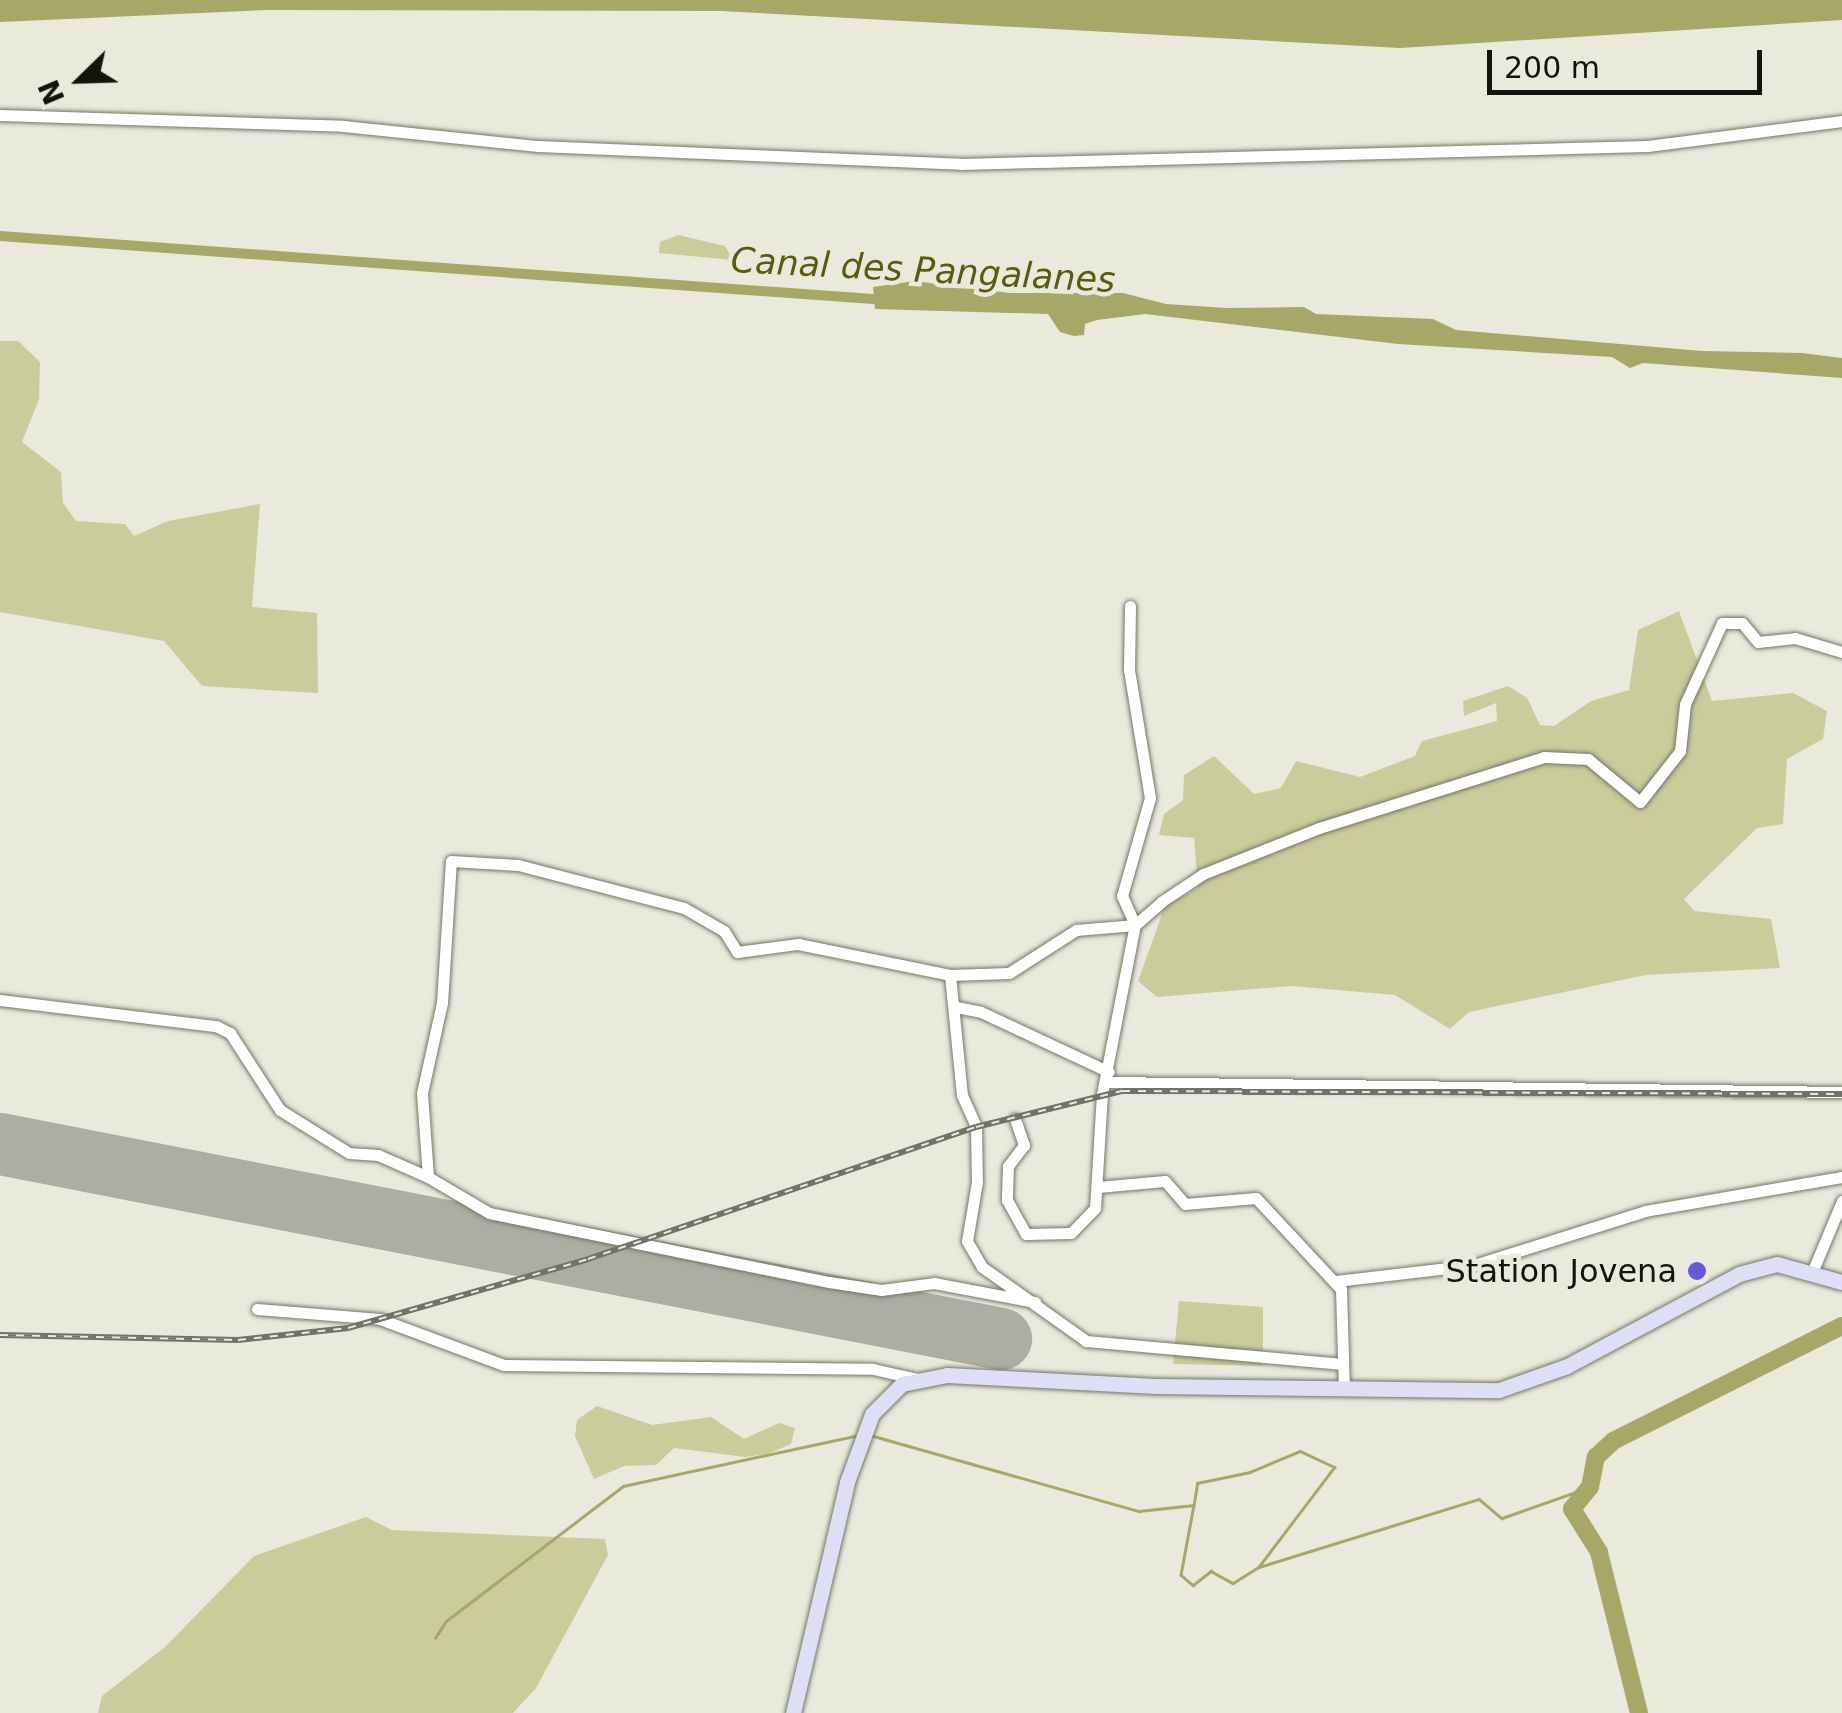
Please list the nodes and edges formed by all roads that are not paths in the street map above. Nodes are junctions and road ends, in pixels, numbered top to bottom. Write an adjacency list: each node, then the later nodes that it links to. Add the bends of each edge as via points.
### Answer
1 (0, 115): 2 (street, via 343,126 538,146 961,164 1647,146)
2 (1842, 122)
3 (1130, 606): 5 (street, via 1129,670 1150,798 1122,896)
4 (1842, 652): 5 (street, via 1795,638 1758,642 1742,623 1722,624 1685,704 1680,751 1640,802 1588,758 1544,757 1320,828 1203,874)
5 (1135, 924): 6 (street, via 1076,930 1008,972); 9 (street)
6 (950, 975): 8 (street); 12 (street, via 798,944 736,952 724,931 684,908 518,865 452,861 442,1004 422,1093)
7 (0, 1000): 12 (street, via 216,1026 230,1033 280,1110 348,1153 378,1156)
8 (956, 1007): 9 (street, via 981,1012); 19 (street, via 962,1095 976,1127 977,1182 967,1241 982,1268)
9 (1108, 1077): 10 (street); 14 (street, via 1097,1142)
10 (1842, 1092)
11 (1014, 1118): 14 (street, via 1024,1145 1008,1166 1007,1200 1026,1234 1070,1233 1094,1208)
12 (428, 1176): 19 (street, via 489,1212 586,1234 881,1290 934,1282)
13 (1842, 1177): 17 (street, via 1645,1212 1474,1265)
14 (1098, 1187): 17 (street, via 1165,1182 1186,1204 1256,1198)
15 (1842, 1201): 16 (street)
16 (1812, 1270): 18 (main road); 23 (main road, via 1778,1264 1739,1274 1567,1366 1499,1390)
17 (1336, 1281): 21 (street)
18 (1842, 1282)
19 (1035, 1302): 21 (street, via 1086,1341)
20 (258, 1309): 22 (street, via 380,1320 504,1365 873,1369)
21 (1343, 1364): 23 (street)
22 (917, 1379): 23 (main road); 24 (main road, via 888,1394 872,1414)
23 (1344, 1388)
24 (793, 1713)

